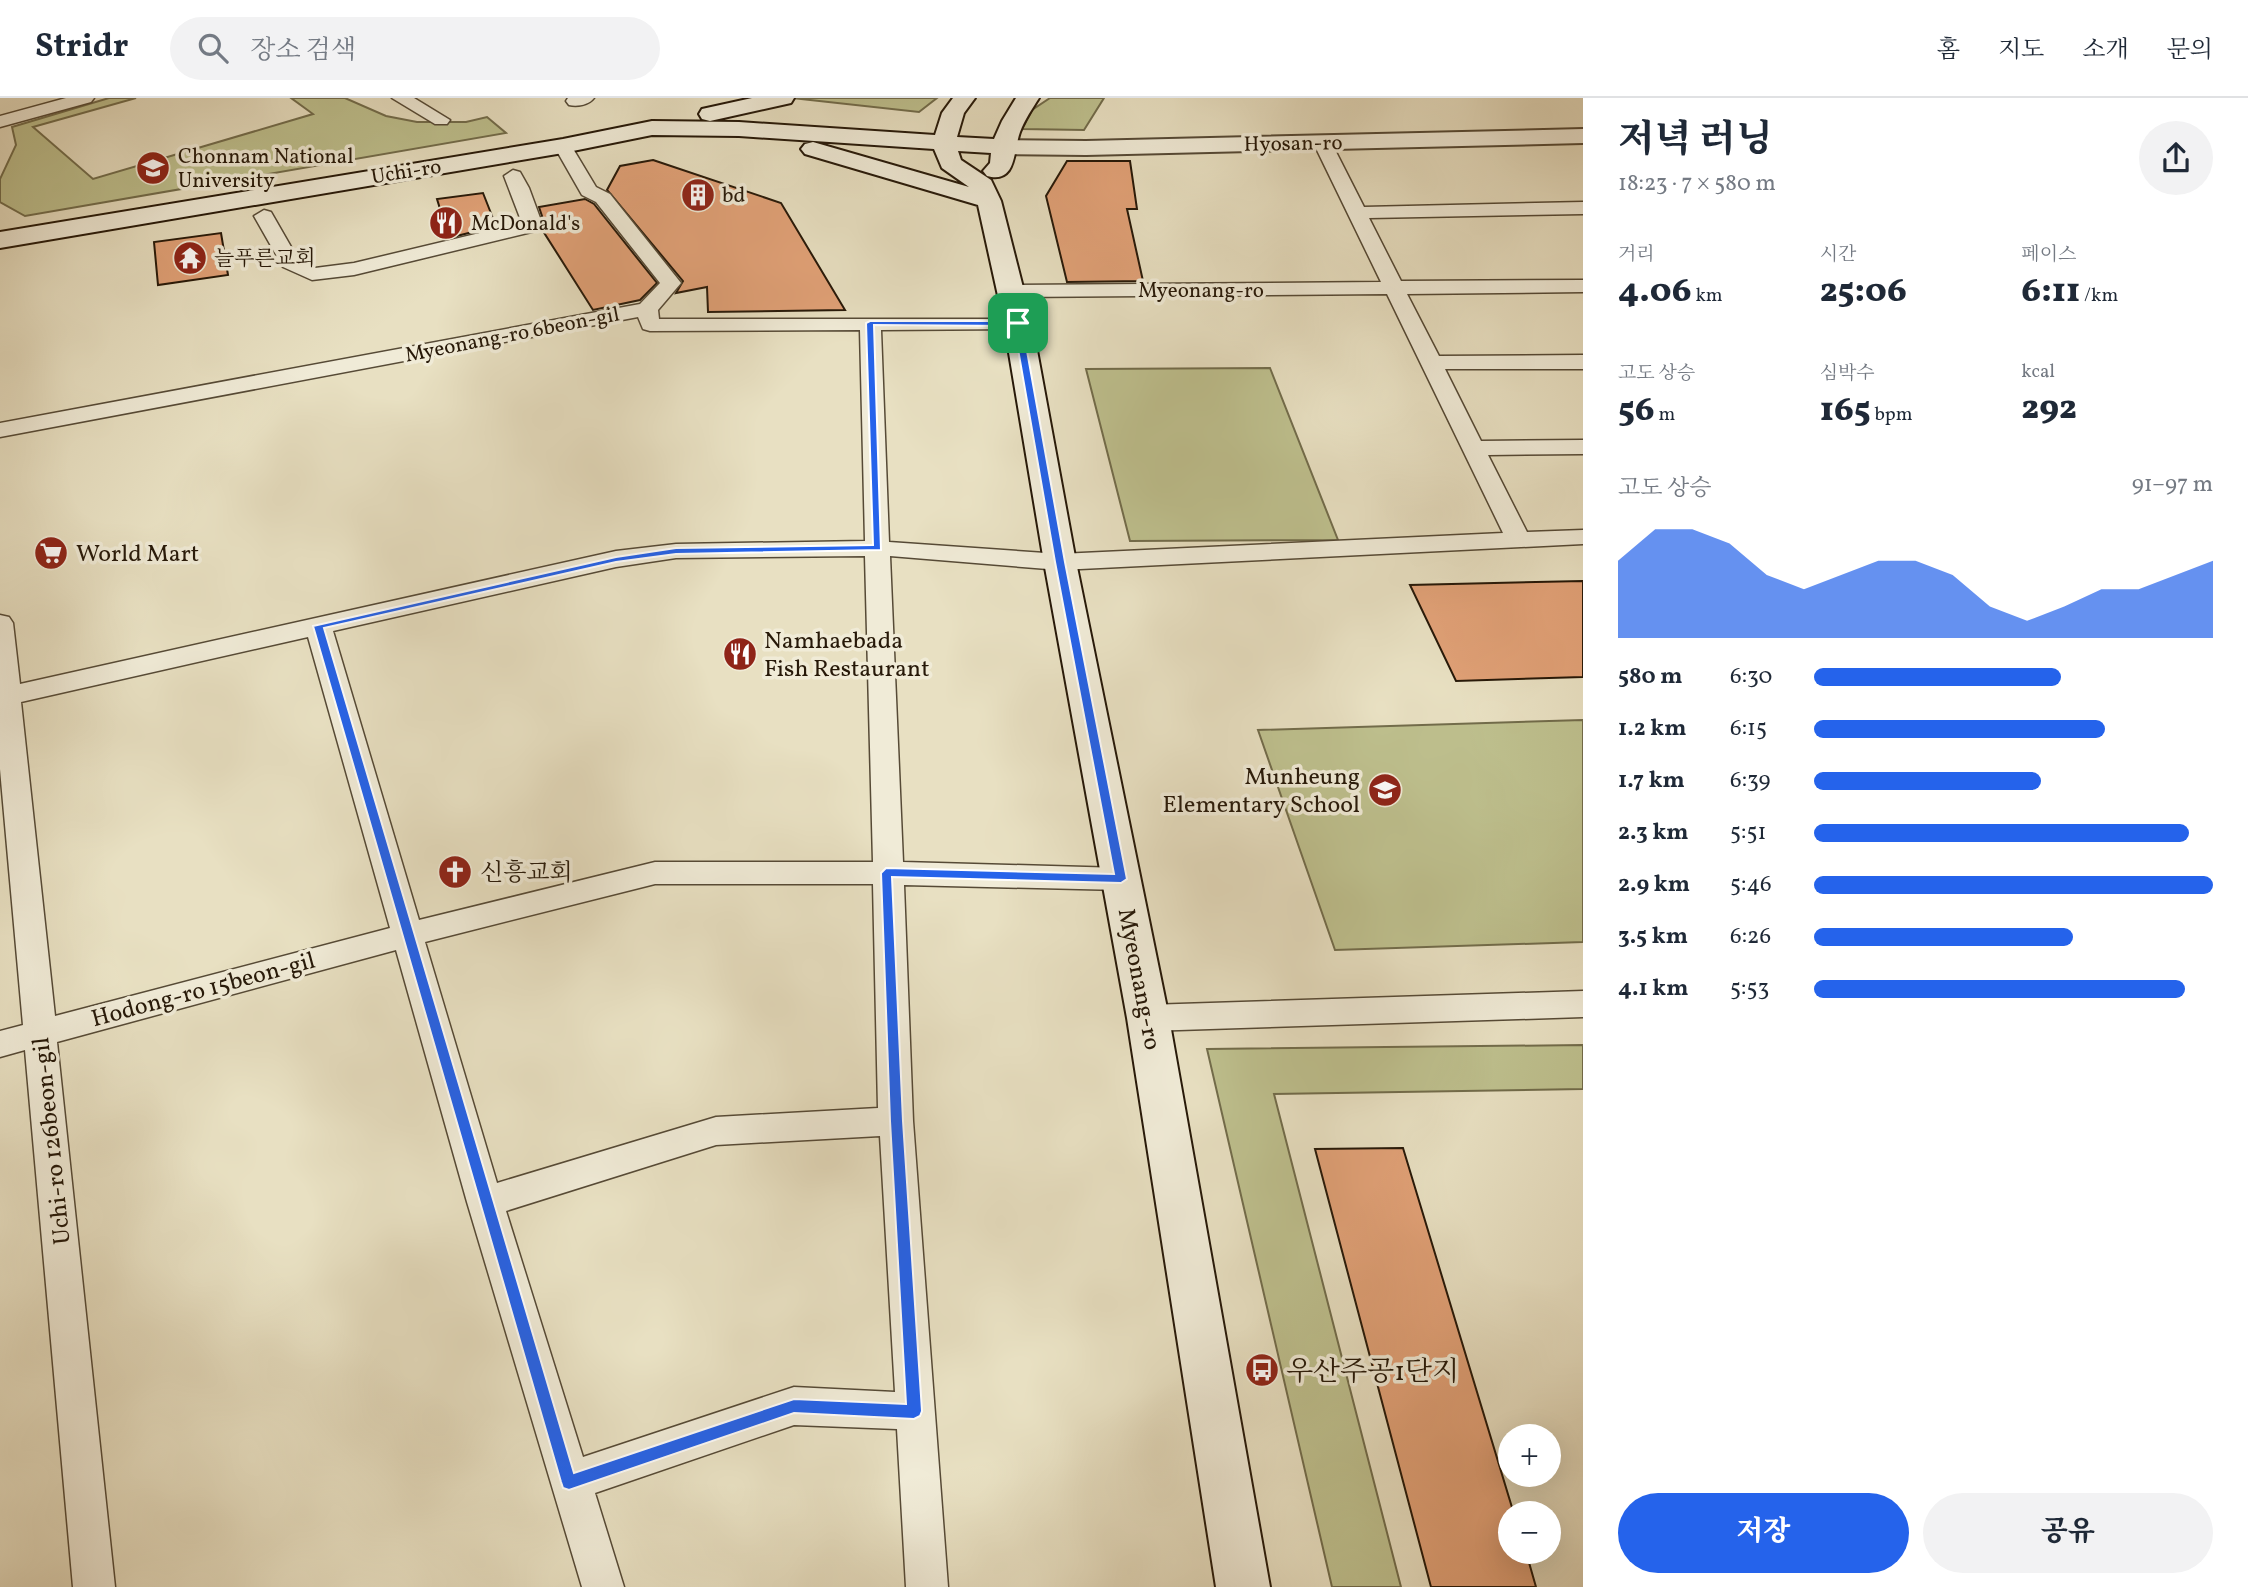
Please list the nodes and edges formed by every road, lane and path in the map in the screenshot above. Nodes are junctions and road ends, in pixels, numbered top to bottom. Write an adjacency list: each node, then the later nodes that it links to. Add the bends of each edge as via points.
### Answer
1 (85, 98): 7 (lane)
2 (401, 98): 6 (lane)
3 (783, 98): 8 (main road)
4 (964, 98): 12 (main road, via 953,113)
5 (1027, 98): 14 (main road)
6 (441, 120)
7 (0, 122)
8 (652, 128): 9 (main road, Uchi-ro); 13 (main road, Uchi-ro)
9 (740, 129): 12 (main road, Uchi-ro); 16 (main road)
10 (1583, 136): 11 (main road, Hyosan-ro)
11 (1322, 142): 14 (main road, Hyosan-ro); 18 (lane)
12 (944, 143): 14 (main road, Hyosan-ro); 16 (main road, via 950,163)
13 (563, 146): 20 (main road, Uchi-ro); 24 (lane, via 589,191 603,198 671,283)
14 (1002, 147): 16 (main road, via 1002,165)
15 (513, 176): 19 (lane, via 533,226 354,270 312,274 290,263)
16 (985, 193): 23 (main road, Myeonang-ro)
17 (1583, 208): 18 (lane)
18 (1356, 213): 22 (lane)
19 (264, 216)
20 (0, 240)
21 (1583, 286): 22 (lane, Myeonang-ro)
22 (1393, 289): 23 (lane, Myeonang-ro); 27 (lane)
23 (1013, 307): 25 (lane, Myeonang-ro 6beon-gil); 34 (main road, Myeonang-ro)
24 (647, 309): 25 (lane, Myeonang-ro 6beon-gil, via 650,325); 28 (lane, Myeonang-ro 6beon-gil)
25 (870, 323): 33 (lane)
26 (1583, 362): 27 (lane)
27 (1430, 363): 30 (lane)
28 (0, 430)
29 (1583, 447): 30 (lane)
30 (1473, 448): 32 (lane)
31 (1583, 537): 32 (lane)
32 (1519, 540): 34 (lane)
33 (877, 548): 34 (lane); 36 (lane, via 676,551 616,559); 38 (lane)
34 (1060, 562): 39 (main road, Myeonang-ro)
35 (0, 623): 37 (lane, Uchi-ro 126beon-gil)
36 (318, 626): 37 (lane); 40 (lane)
37 (7, 696): 43 (lane, Uchi-ro 126beon-gil)
38 (886, 873): 39 (lane, Hodong-ro 15beon-gil); 40 (lane, Hodong-ro 15beon-gil, via 656,873); 45 (lane)
39 (1121, 879): 42 (main road, Myeonang-ro)
40 (407, 935): 43 (lane, Hodong-ro 15beon-gil); 46 (lane)
41 (1583, 1004): 42 (lane)
42 (1148, 1018): 52 (main road, Myeonang-ro)
43 (40, 1033): 44 (lane, Hodong-ro 15beon-gil); 49 (lane, Uchi-ro 126beon-gil)
44 (0, 1044)
45 (896, 1121): 46 (lane, via 716,1131); 47 (lane)
46 (485, 1202): 48 (lane)
47 (914, 1411): 48 (lane, via 794,1406); 51 (lane)
48 (569, 1482): 50 (lane)
49 (94, 1587)
50 (603, 1587)
51 (926, 1587)
52 (1243, 1587)

